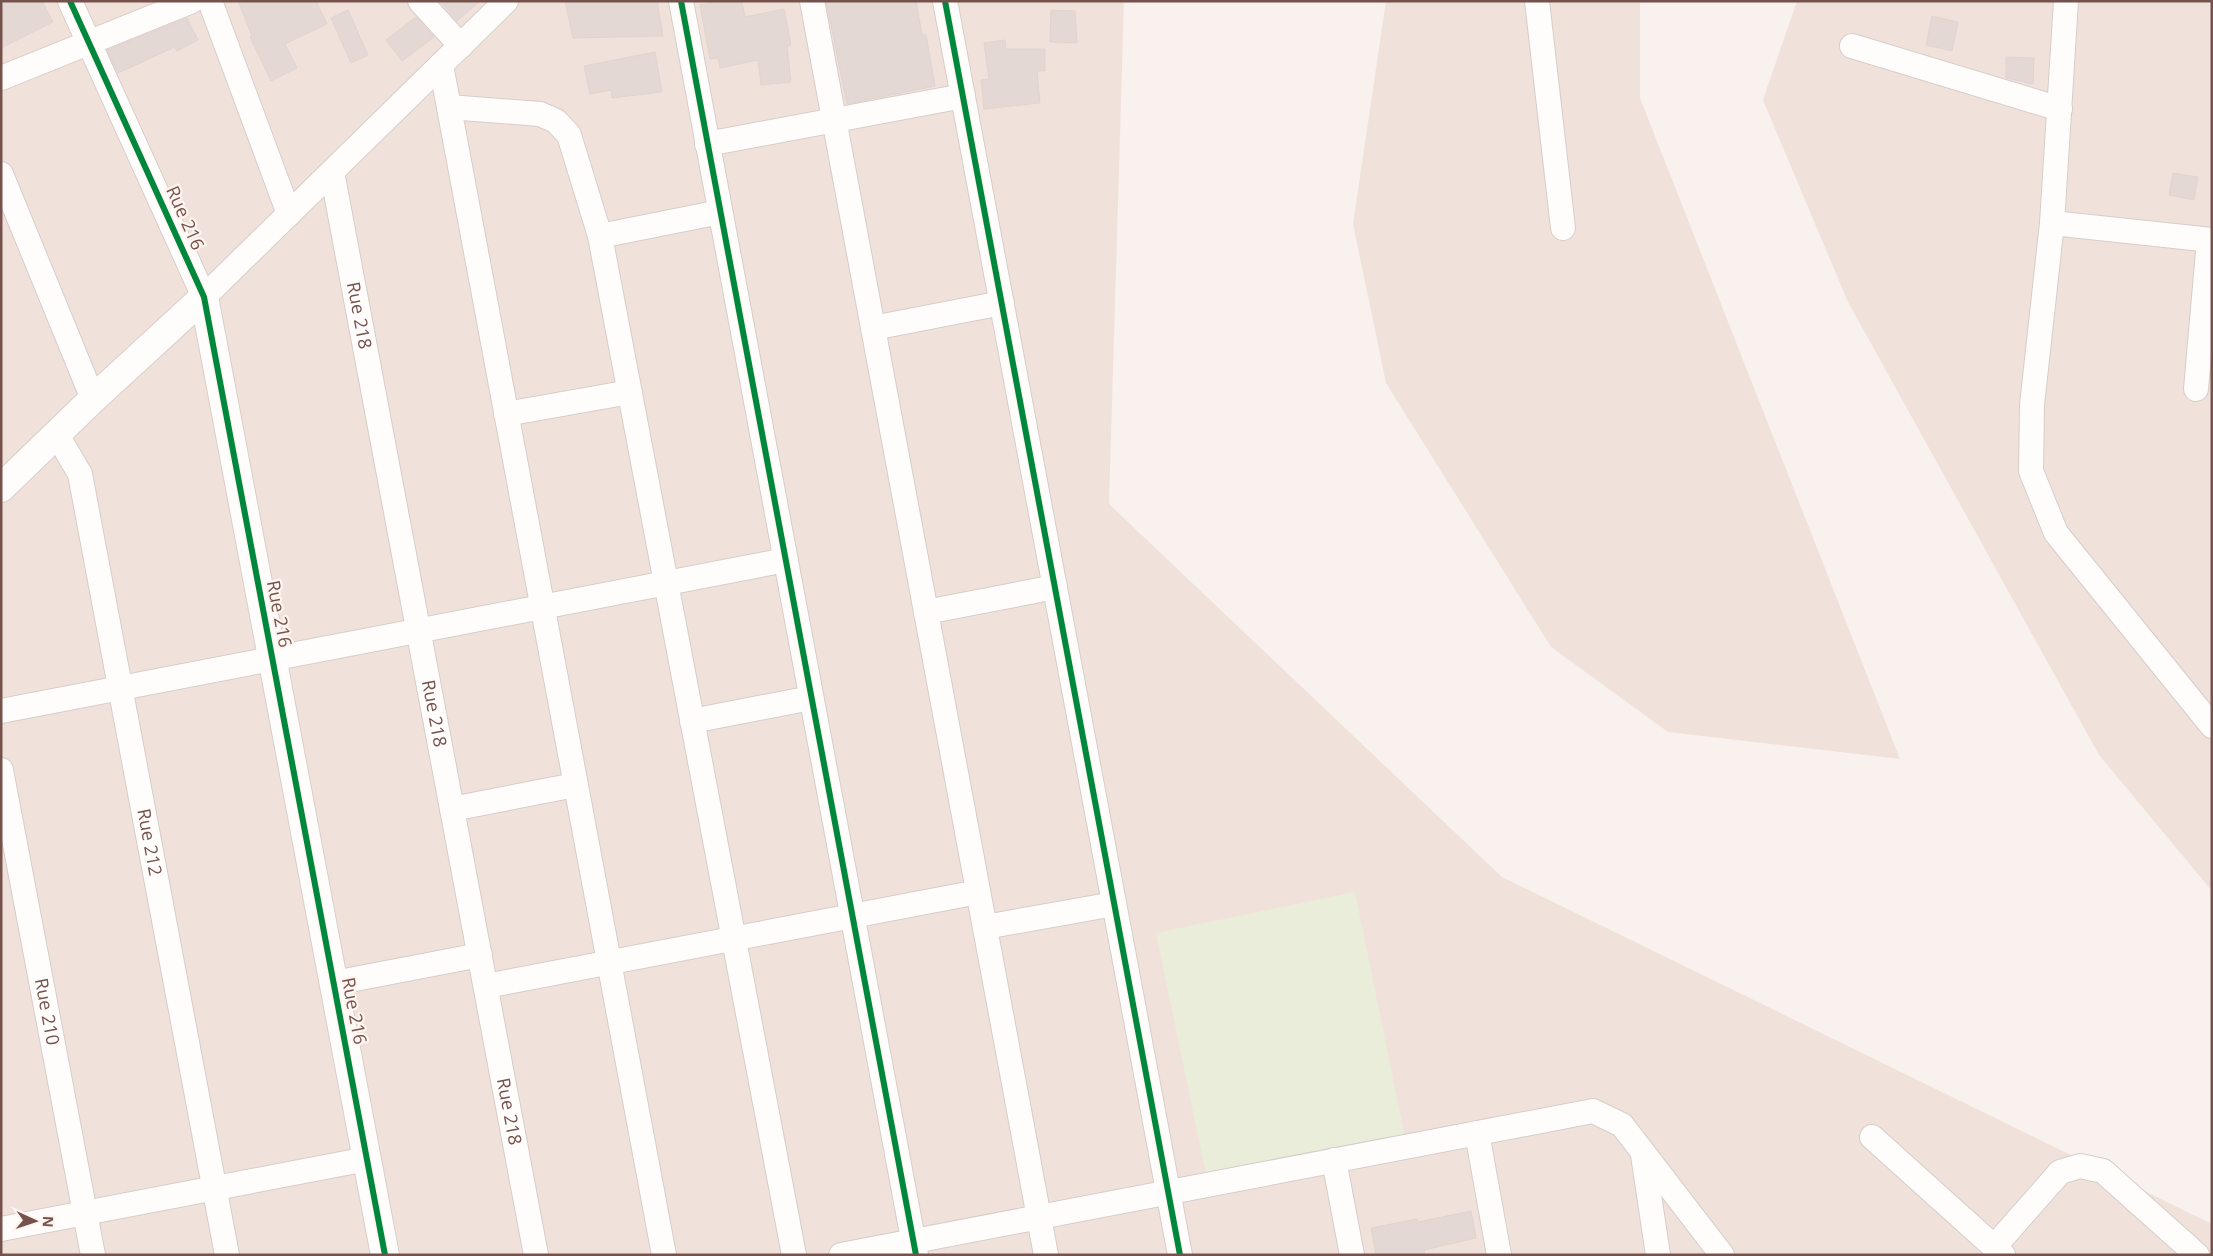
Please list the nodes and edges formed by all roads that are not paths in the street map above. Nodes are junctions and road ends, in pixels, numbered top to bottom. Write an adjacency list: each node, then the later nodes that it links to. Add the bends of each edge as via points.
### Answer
1 (70, 1): 11 (street, Rue 216)
2 (192, 1): 11 (street)
3 (210, 1): 24 (street)
4 (420, 1): 12 (street)
5 (506, 1): 12 (street)
6 (681, 1): 20 (street)
7 (812, 1): 19 (street)
8 (945, 1): 16 (street)
9 (1537, 1): 26 (street)
10 (2066, 1): 18 (street)
11 (89, 43): 15 (street); 29 (street, Rue 216)
12 (461, 46): 14 (street)
13 (1852, 46): 18 (street)
14 (441, 65): 17 (street); 21 (street)
15 (1, 78)
16 (963, 96): 19 (street); 30 (street)
17 (449, 106): 27 (street, via 540,114 556,121 568,135); 35 (street)
18 (2060, 109): 25 (street)
19 (834, 120): 20 (street); 31 (street)
20 (707, 144): 23 (street)
21 (332, 172): 24 (street); 43 (street, Rue 218)
22 (1, 174): 34 (street)
23 (720, 212): 27 (street); 38 (street)
24 (289, 214): 29 (street)
25 (2052, 223): 28 (street); 49 (street, via 2032,405 2031,471 2056,533)
26 (1563, 228)
27 (600, 236): 33 (street)
28 (2210, 240): 32 (street)
29 (204, 297): 34 (street); 44 (street, Rue 216)
30 (1002, 303): 31 (street); 40 (street)
31 (873, 328): 42 (street)
32 (2196, 389)
33 (630, 392): 35 (street); 39 (street)
34 (93, 399): 36 (street)
35 (506, 414): 41 (street)
36 (57, 435): 37 (street); 45 (street, Rue 212, via 80,474)
37 (1, 488)
38 (786, 560): 39 (street); 46 (street)
39 (666, 583): 41 (street); 48 (street)
40 (1055, 587): 42 (street); 54 (street)
41 (542, 607): 43 (street); 51 (street)
42 (926, 612): 53 (street)
43 (418, 631): 44 (street); 52 (street, Rue 218)
44 (272, 659): 45 (street); 60 (street, Rue 216)
45 (120, 688): 47 (street); 67 (street, Rue 212)
46 (811, 698): 48 (street); 55 (street)
47 (1, 711)
48 (692, 721): 57 (street)
49 (2212, 726)
50 (1, 770): 69 (street, Rue 210)
51 (575, 786): 52 (street); 59 (street)
52 (452, 809): 58 (street, Rue 218)
53 (978, 892): 55 (street); 56 (street)
54 (1114, 904): 56 (street); 68 (street)
55 (852, 916): 57 (street); 72 (street)
56 (985, 927): 70 (street)
57 (734, 938): 59 (street); 79 (street)
58 (480, 955): 60 (street); 61 (street, Rue 218)
59 (609, 962): 61 (street); 78 (street)
60 (334, 983): 65 (street, Rue 216)
61 (486, 986): 77 (street, Rue 218)
62 (1477, 1133): 64 (street, via 1593,1111 1622,1125); 66 (street); 84 (street)
63 (1872, 1137): 73 (street)
64 (1642, 1152): 85 (street); 86 (street)
65 (367, 1159): 67 (street); 76 (street, Rue 216)
66 (1334, 1160): 68 (street); 83 (street)
67 (214, 1188): 69 (street); 75 (street, Rue 212)
68 (1168, 1192): 70 (street); 82 (street)
69 (85, 1213): 71 (street); 74 (street, Rue 210)
70 (1039, 1217): 72 (street); 81 (street)
71 (1, 1229)
72 (915, 1248): 80 (street)
73 (1999, 1250): 87 (street, via 2060,1172 2080,1166 2103,1171)
74 (93, 1255)
75 (227, 1255)
76 (385, 1255)
77 (536, 1255)
78 (664, 1255)
79 (794, 1255)
80 (841, 1255)
81 (1046, 1255)
82 (1180, 1255)
83 (1352, 1255)
84 (1499, 1255)
85 (1658, 1255)
86 (1722, 1255)
87 (2196, 1255)

